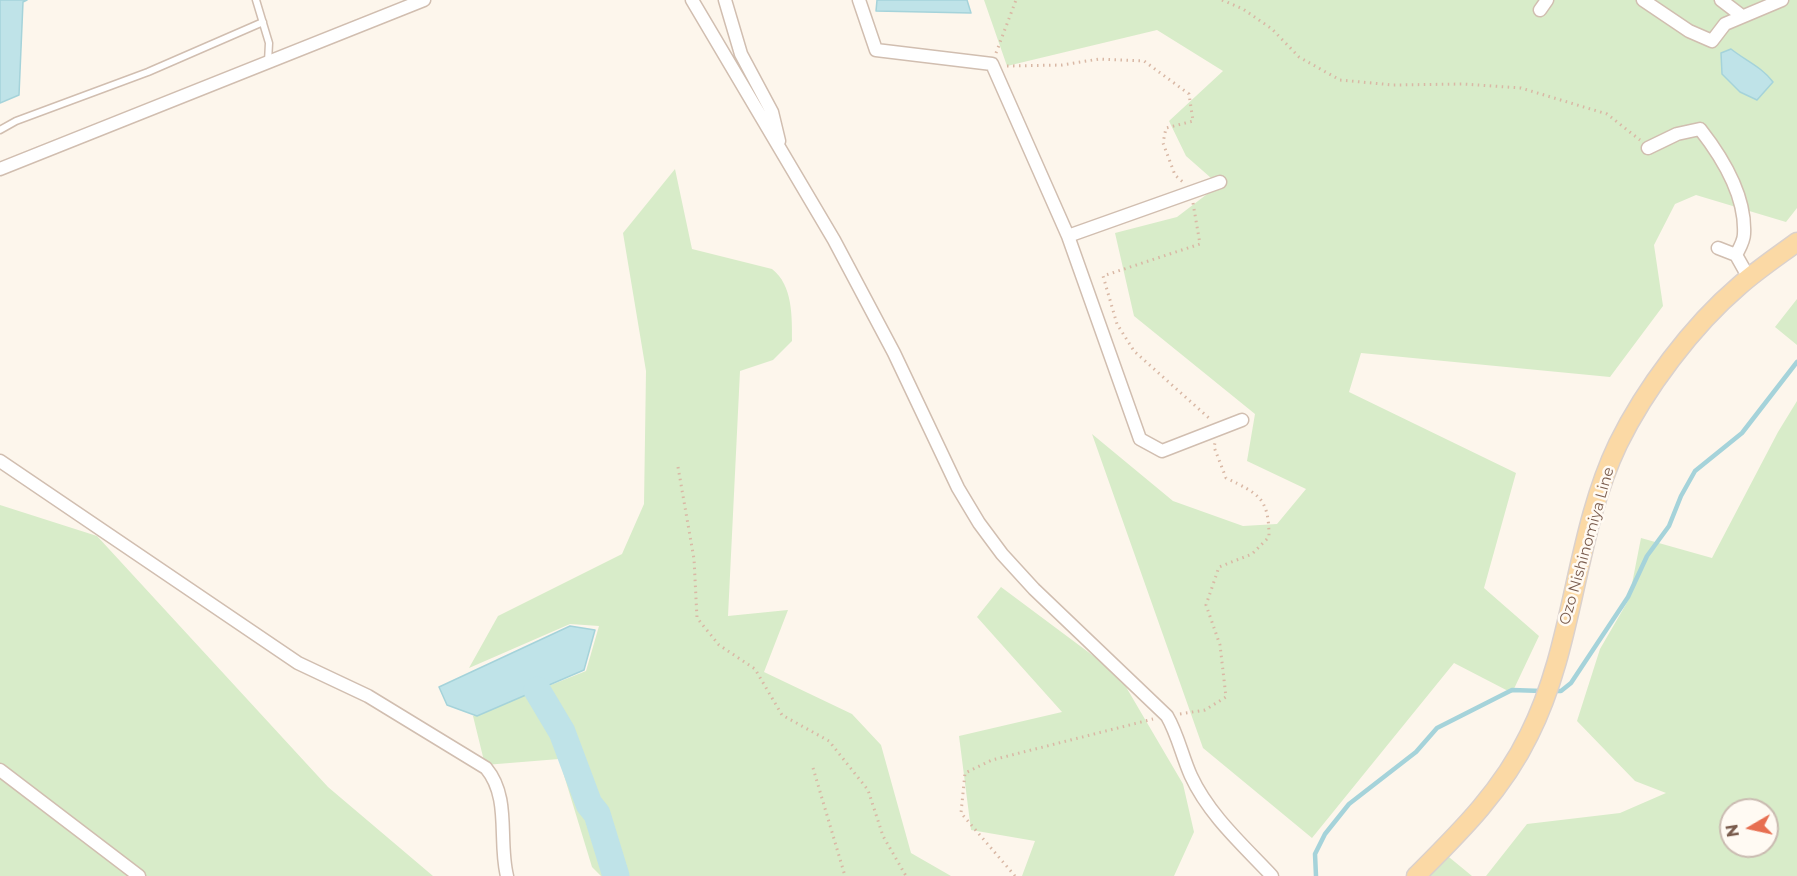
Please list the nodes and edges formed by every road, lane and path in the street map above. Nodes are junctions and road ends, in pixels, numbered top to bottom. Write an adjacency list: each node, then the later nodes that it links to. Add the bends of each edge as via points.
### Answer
1 (256, 0): 11 (lane)
2 (424, 0): 12 (street)
3 (692, 0): 15 (street)
4 (725, 0): 15 (street, via 741,54 772,112)
5 (859, 0): 18 (street, via 876,50 992,64)
6 (1222, 0): 14 (path, via 1243,9 1272,29 1299,57 1340,80 1521,88 1607,114)
7 (1643, 0): 10 (street, via 1689,31 1712,41 1725,24)
8 (1721, 0): 10 (street)
9 (1782, 0): 10 (street)
10 (1742, 15)
11 (263, 22): 12 (lane, via 269,43); 13 (lane)
12 (268, 62): 16 (street)
13 (0, 130)
14 (1648, 148): 21 (street, via 1677,134 1700,129 1715,148 1742,204 1744,236)
15 (781, 152): 32 (street, via 894,353 958,488 979,523 1034,589 1167,716 1210,809)
16 (0, 169)
17 (1220, 182): 18 (street)
18 (1068, 236): 23 (street, via 1140,439 1162,451)
19 (1797, 242): 22 (main road, Ozo Nishinomiya Line)
20 (1718, 248): 21 (street)
21 (1736, 255): 22 (street)
22 (1749, 278): 33 (main road, Ozo Nishinomiya Line, via 1682,346 1636,412 1600,490 1549,683 1530,734 1474,819)
23 (1242, 420)
24 (0, 461): 29 (street, via 298,663 368,696 486,768 497,781 502,806 502,850)
25 (678, 467): 31 (path, via 694,559 697,618 719,645 755,669 782,715 830,741 868,790 883,836)
26 (813, 768): 30 (path)
27 (0, 771): 28 (street)
28 (139, 876)
29 (507, 876)
30 (845, 876)
31 (906, 876)
32 (1272, 876)
33 (1416, 876)

